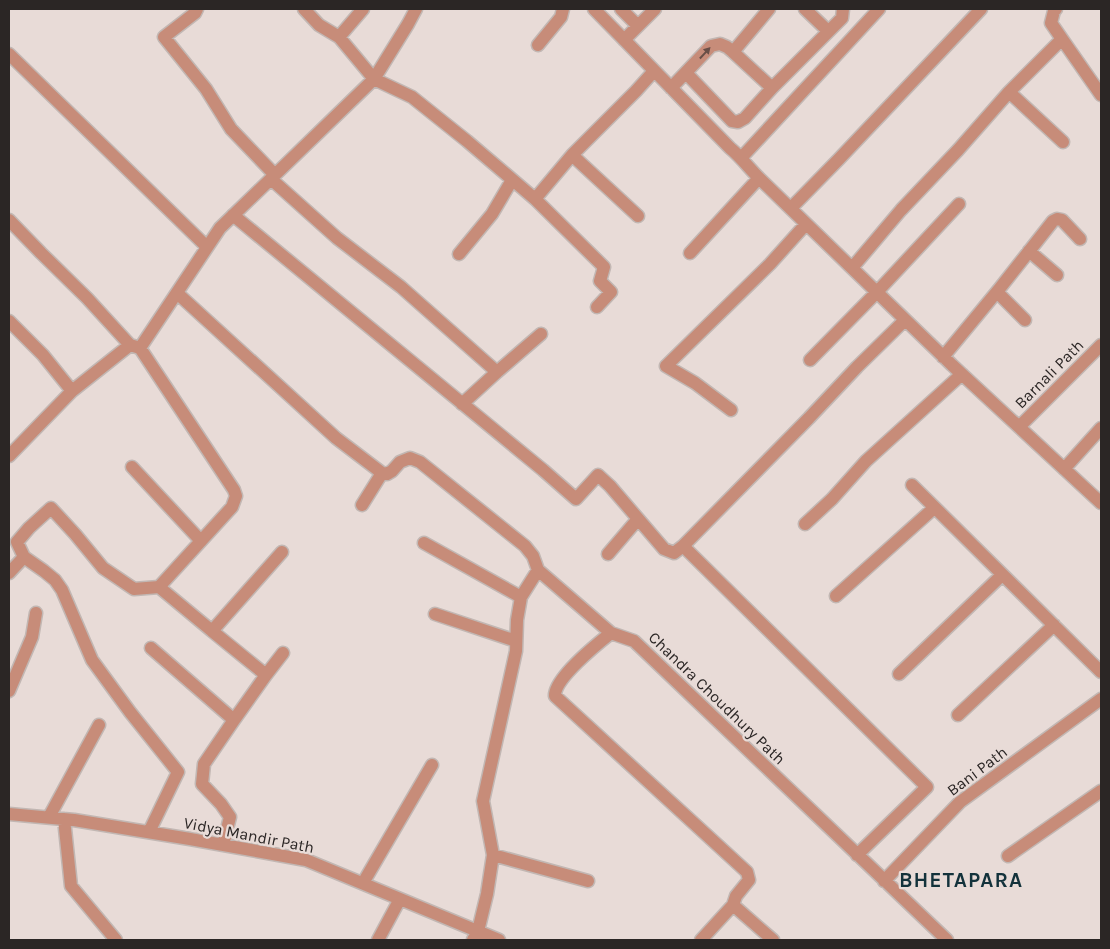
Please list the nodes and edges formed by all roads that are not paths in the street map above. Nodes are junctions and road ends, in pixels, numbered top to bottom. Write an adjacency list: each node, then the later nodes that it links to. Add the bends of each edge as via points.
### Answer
1 (197, 9): 33 (street, via 164,37 206,89 231,129)
2 (304, 9): 17 (street, via 319,26)
3 (363, 9): 17 (street)
4 (416, 9): 25 (street)
5 (562, 9): 20 (street, via 561,17)
6 (594, 9): 19 (street)
7 (621, 9): 15 (street)
8 (654, 9): 15 (street)
9 (769, 9): 21 (street)
10 (805, 9): 16 (street)
11 (843, 9): 16 (street, via 842,18)
12 (879, 9): 32 (street)
13 (981, 9): 38 (street)
14 (1056, 9): 18 (street, via 1051,23)
15 (638, 26): 19 (street)
16 (828, 31): 27 (street)
17 (340, 37): 25 (street)
18 (1062, 39): 28 (street); 29 (street)
19 (624, 40): 23 (street)
20 (538, 45)
21 (733, 52): 24 (street, one-way to 21, via 711,46 720,44); 27 (street)
22 (9, 54): 44 (street)
23 (654, 71): 26 (street); 31 (street)
24 (686, 73): 26 (street); 27 (street, via 732,121 745,118)
25 (374, 79): 33 (street); 35 (street, via 412,97)
26 (671, 88): 32 (street)
27 (772, 88)
28 (1009, 92): 30 (street); 48 (street)
29 (1101, 95)
30 (1063, 142)
31 (572, 155): 36 (street); 40 (street)
32 (742, 158): 34 (street)
33 (273, 177): 39 (street); 62 (street, via 338,238 401,287)
34 (759, 178): 38 (street); 46 (street)
35 (512, 180): 36 (street); 47 (street, via 492,214)
36 (535, 200): 53 (street, via 604,268 600,281 611,292)
37 (959, 204): 50 (street)
38 (790, 208): 42 (street)
39 (233, 216): 44 (street); 65 (street)
40 (638, 216)
41 (9, 220): 59 (street)
42 (806, 224): 48 (street); 66 (street, via 666,366)
43 (1080, 239): 45 (street, via 1062,220 1057,219)
44 (207, 247): 52 (street)
45 (1029, 251): 49 (street); 51 (street)
46 (690, 253)
47 (459, 254)
48 (852, 268): 50 (street)
49 (1057, 275)
50 (877, 292): 54 (street); 61 (street)
51 (997, 292): 55 (street); 60 (street)
52 (177, 294): 59 (street); 72 (street, via 336,438)
53 (597, 307)
54 (905, 320): 60 (street); 81 (street)
55 (1025, 320)
56 (9, 321): 64 (street)
57 (541, 334): 62 (street)
58 (1101, 345): 67 (street, Barnali Path)
59 (135, 346): 64 (street); 79 (street, via 234,490 236,496 232,507)
60 (944, 357): 63 (street)
61 (810, 360)
62 (497, 372): 65 (street)
63 (962, 374): 67 (street); 78 (street, via 866,461)
64 (72, 391): 69 (street)
65 (462, 404): 77 (street, via 576,499 598,474)
66 (731, 410)
67 (1019, 427): 71 (street)
68 (1101, 428): 71 (street)
69 (9, 456)
70 (132, 467): 79 (street)
71 (1064, 469): 74 (street)
72 (382, 473): 75 (street); 85 (street, via 387,474 410,458 420,462 525,546)
73 (912, 485): 76 (street)
74 (1101, 503)
75 (362, 505)
76 (934, 508): 87 (street); 89 (street)
77 (638, 519): 81 (street, via 664,549 674,553); 83 (street)
78 (805, 524)
79 (201, 541): 88 (street)
80 (424, 543): 90 (street)
81 (683, 546): 115 (street, via 927,787)
82 (282, 552): 94 (street)
83 (608, 554)
84 (24, 557): 86 (street); 88 (street, via 17,542 51,508 103,568 134,589); 112 (street, via 44,571 62,590 92,660 178,772)
85 (538, 570): 90 (street); 95 (street, Chandra Choudhury Path)
86 (9, 573)
87 (1002, 575): 93 (street); 100 (street)
88 (159, 586): 94 (street)
89 (836, 596)
90 (521, 597): 96 (street)
91 (36, 613): 102 (street, via 32,636)
92 (435, 614): 96 (street)
93 (1054, 625): 99 (street); 104 (street)
94 (212, 632): 101 (street)
95 (611, 633): 115 (street, Chandra Choudhury Path, via 634,641); 121 (street, via 580,659 554,691 555,696 747,872 749,880)
96 (516, 641): 114 (street, via 483,801)
97 (151, 648): 105 (street)
98 (283, 653): 101 (street)
99 (1101, 672)
100 (899, 674)
101 (266, 675): 105 (street)
102 (9, 692)
103 (1101, 699): 118 (street, Bani Path, via 960,802)
104 (958, 716)
105 (234, 720): 113 (street, via 204,764 202,784 230,818)
106 (99, 725): 110 (street)
107 (432, 765): 119 (street)
108 (1101, 791): 116 (street)
109 (9, 814): 110 (street, Vidya Mandir Path)
110 (49, 818): 111 (street, Vidya Mandir Path)
111 (64, 819): 112 (street, Vidya Mandir Path); 123 (street, via 71,886)
112 (149, 832): 113 (street, Vidya Mandir Path)
113 (223, 845): 119 (street, Vidya Mandir Path, via 306,860)
114 (493, 855): 117 (street); 122 (street, via 487,894)
115 (857, 855): 118 (street, Chandra Choudhury Path)
116 (1008, 856)
117 (588, 881)
118 (884, 881): 128 (street, Chandra Choudhury Path)
119 (362, 883): 120 (street, Vidya Mandir Path)
120 (400, 899): 122 (street, Vidya Mandir Path); 124 (street)
121 (733, 905): 126 (street); 127 (street)
122 (475, 936): 125 (street, Vidya Mandir Path)
123 (116, 940)
124 (378, 940)
125 (499, 940)
126 (701, 940)
127 (773, 940)
128 (945, 940)

